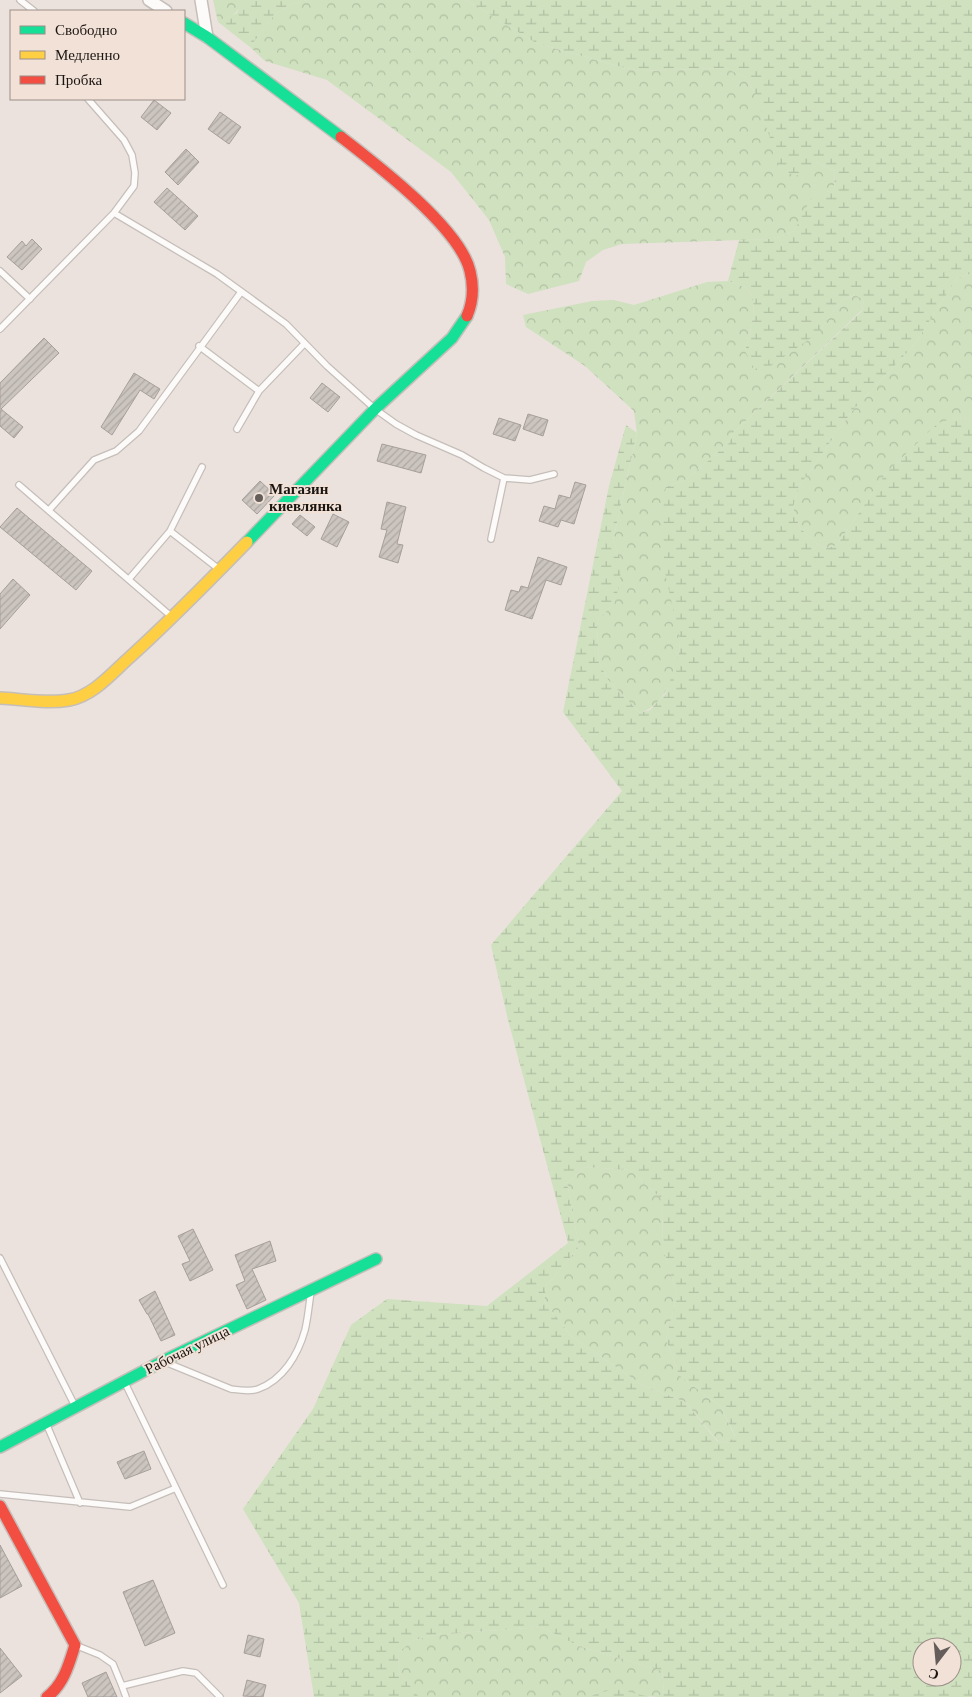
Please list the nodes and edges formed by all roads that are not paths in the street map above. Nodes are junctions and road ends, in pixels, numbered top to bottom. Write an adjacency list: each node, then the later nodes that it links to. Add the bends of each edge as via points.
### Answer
1 (20, 0): 4 (lane)
2 (149, 0): 5 (street)
3 (201, 0): 7 (street)
4 (33, 10)
5 (164, 10)
6 (185, 24): 7 (street)
7 (207, 37): 17 (street, via 394,180 436,219 464,255 472,286 472,304 465,320 452,338)
8 (89, 100): 9 (lane, via 124,140 132,155 134,186)
9 (114, 213): 11 (lane, via 217,274); 12 (lane)
10 (0, 271): 12 (lane)
11 (241, 292): 14 (lane, via 286,324); 15 (lane)
12 (30, 299): 13 (lane)
13 (0, 330)
14 (304, 344): 16 (lane); 17 (lane)
15 (199, 346): 16 (lane); 23 (lane, via 139,431 116,451 94,460)
16 (259, 391): 18 (lane)
17 (375, 409): 21 (lane, via 416,435); 26 (street)
18 (237, 429)
19 (202, 467): 24 (lane)
20 (554, 474): 21 (lane, via 530,480)
21 (504, 478): 25 (lane)
22 (19, 486): 23 (lane)
23 (48, 510): 27 (lane)
24 (170, 531): 26 (lane); 27 (lane)
25 (491, 539)
26 (221, 570): 28 (street)
27 (129, 579): 28 (lane)
28 (173, 618): 29 (street, via 84,695 68,700 45,701)
29 (0, 698)
30 (0, 1258): 35 (lane)
31 (376, 1259): 32 (street, Рабочая улица)
32 (311, 1291): 33 (street, Рабочая улица); 33 (lane, via 305,1331 292,1360 284,1373 257,1390 230,1389)
33 (163, 1361): 34 (street, Рабочая улица)
34 (124, 1382): 35 (street, Рабочая улица); 38 (lane)
35 (76, 1408): 36 (street, Рабочая улица)
36 (46, 1423): 37 (street, Рабочая улица); 40 (lane)
37 (0, 1447)
38 (176, 1488): 40 (lane, via 130,1507); 42 (lane)
39 (0, 1494): 40 (lane)
40 (80, 1503)
41 (0, 1506): 43 (street)
42 (223, 1585)
43 (76, 1645): 44 (lane, via 113,1664); 45 (street, via 62,1681)
44 (122, 1686): 46 (lane); 47 (lane, via 183,1671 196,1673)
45 (47, 1697)
46 (126, 1697)
47 (220, 1697)

